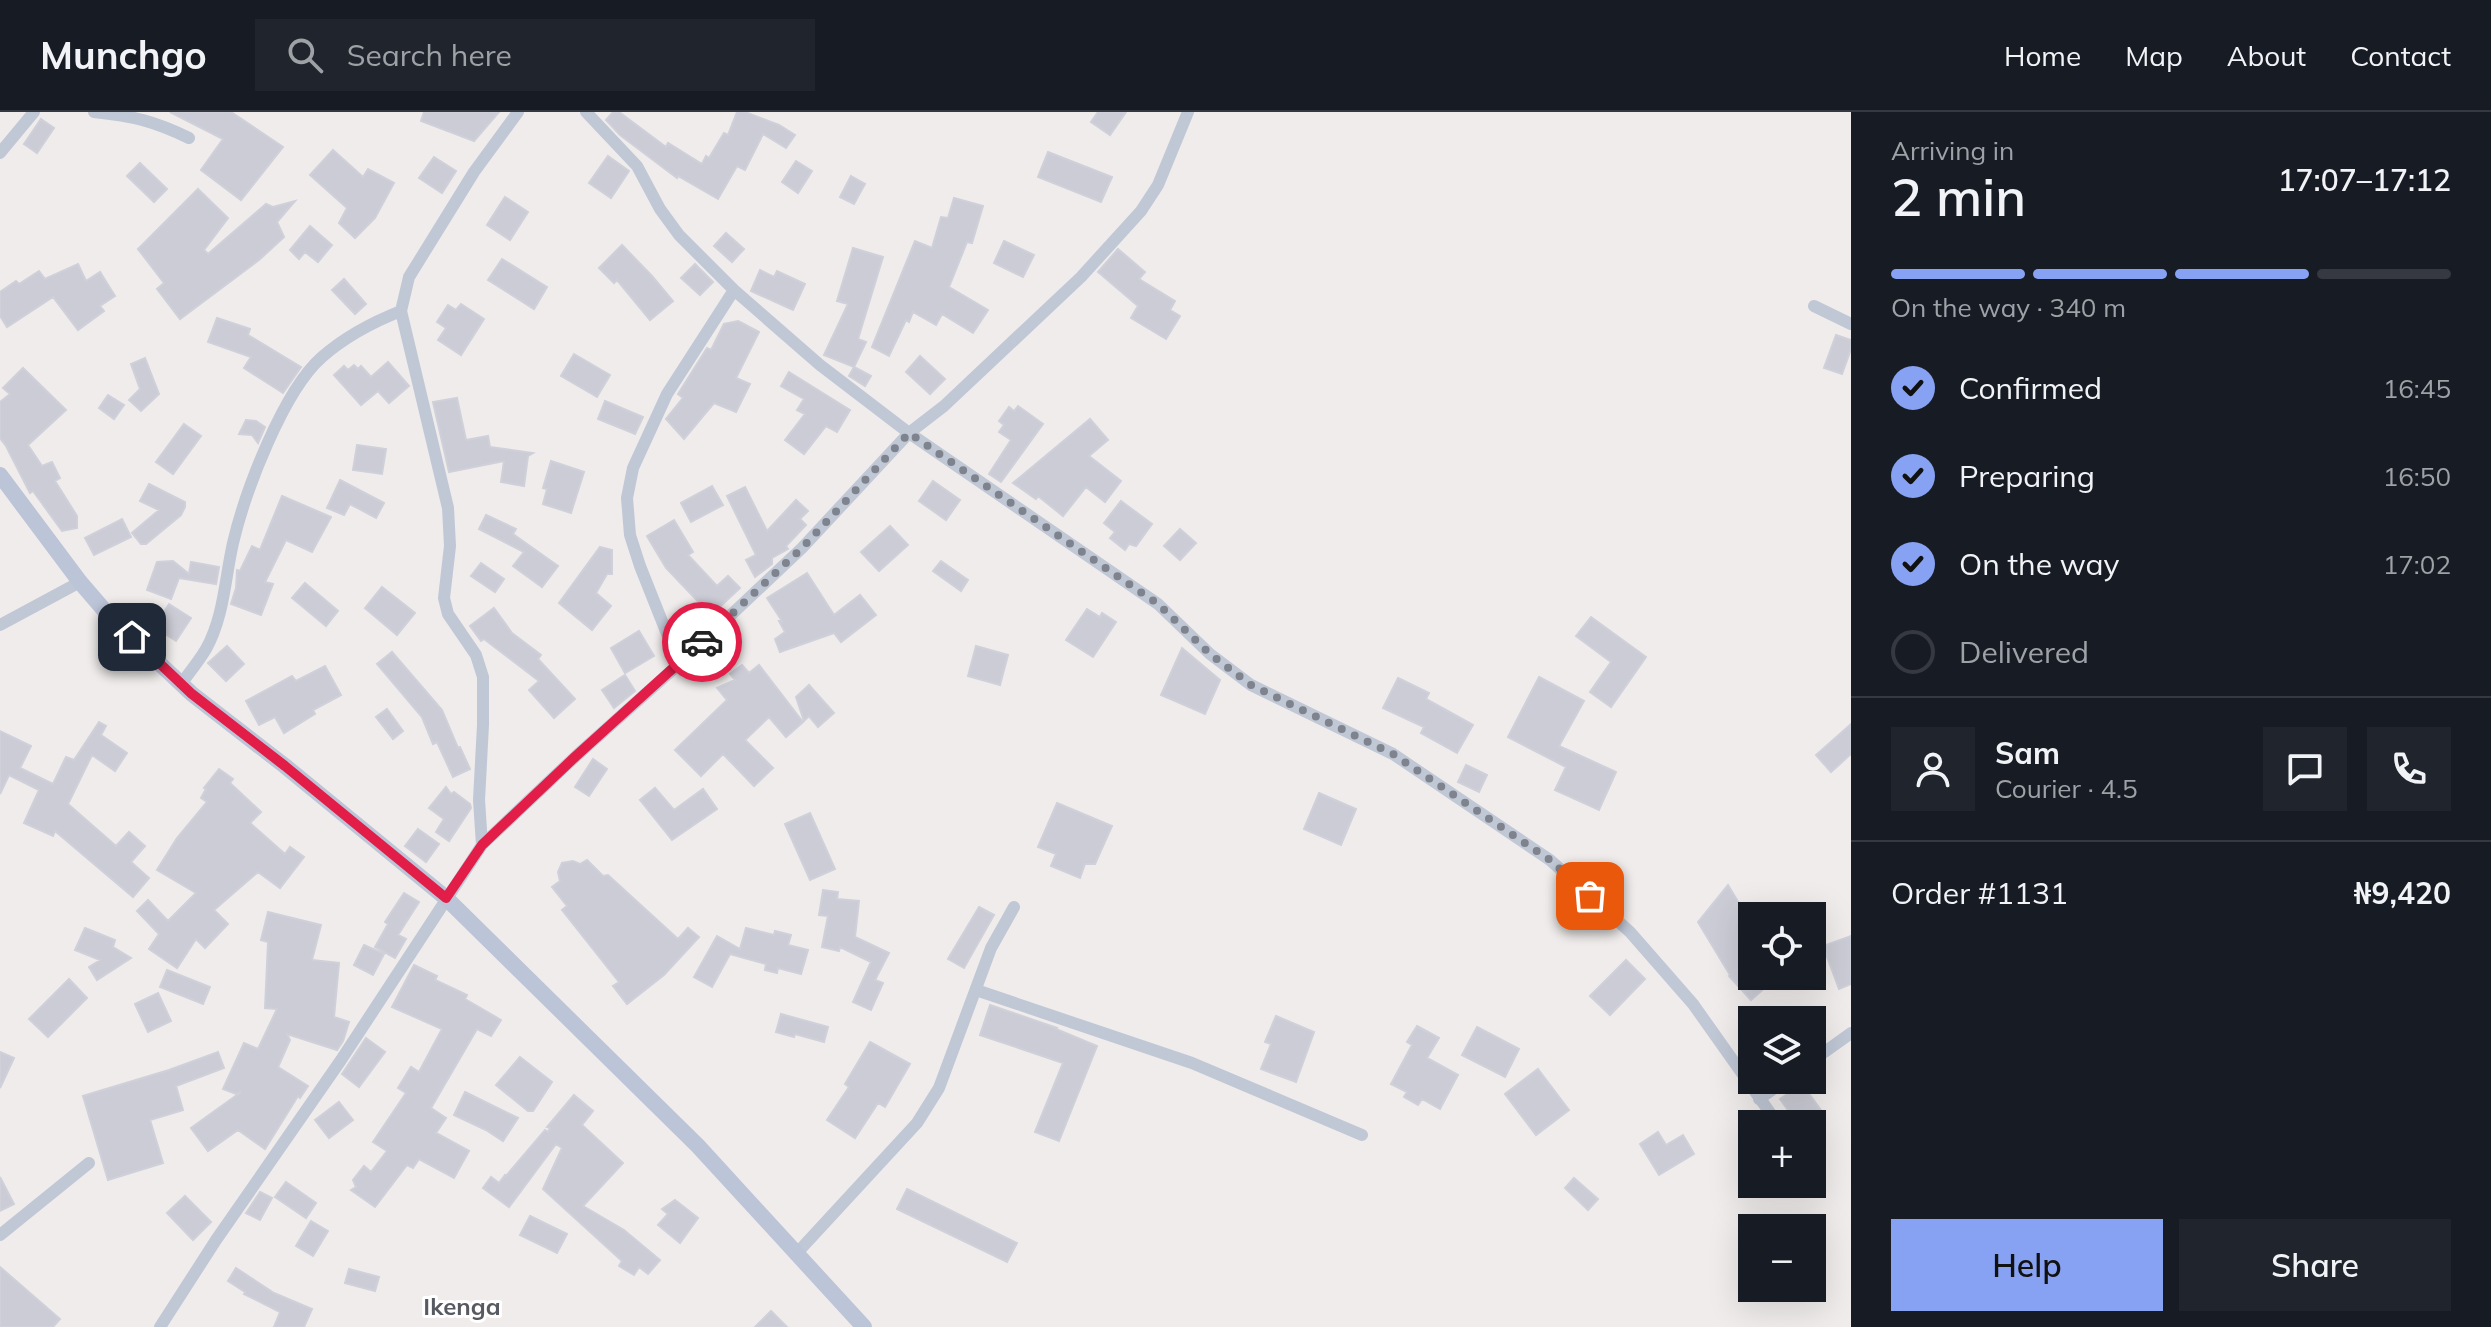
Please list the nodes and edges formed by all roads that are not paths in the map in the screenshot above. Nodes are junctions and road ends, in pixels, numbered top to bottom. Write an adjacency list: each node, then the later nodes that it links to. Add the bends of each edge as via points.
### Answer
1 (34, 112): 7 (street)
2 (94, 112): 6 (street, via 158,123)
3 (518, 112): 10 (street, via 409,277)
4 (586, 112): 8 (street, via 637,166 679,235)
5 (1188, 112): 12 (street, via 1158,185 1141,211 1081,277)
6 (189, 138)
7 (0, 153)
8 (734, 290): 12 (street); 16 (street, via 667,394 633,468 627,498 630,535)
9 (1814, 306): 11 (street)
10 (401, 311): 17 (street, via 347,338 320,359 291,398 251,481 218,618 206,648); 18 (street, via 448,508 444,598 483,677)
11 (1851, 324)
12 (909, 433): 16 (street, via 802,548); 25 (street, via 1158,604 1251,685 1393,754 1550,860 1630,932 1693,1004)
13 (0, 475): 14 (main road)
14 (80, 582): 15 (street); 17 (main road)
15 (0, 625)
16 (679, 664): 18 (street)
17 (181, 684): 19 (main road)
18 (482, 845): 19 (street)
19 (446, 898): 30 (main road, via 687,1135); 31 (street)
20 (1014, 907): 21 (street)
21 (976, 990): 27 (street, via 1192,1063); 30 (street, via 939,1088 917,1123)
22 (1851, 1033): 23 (street)
23 (1826, 1051)
24 (1766, 1094): 25 (street)
25 (1759, 1099): 26 (street)
26 (1767, 1110)
27 (1362, 1135)
28 (89, 1163): 29 (street)
29 (0, 1235)
30 (797, 1253): 32 (main road)
31 (160, 1327)
32 (864, 1327)

